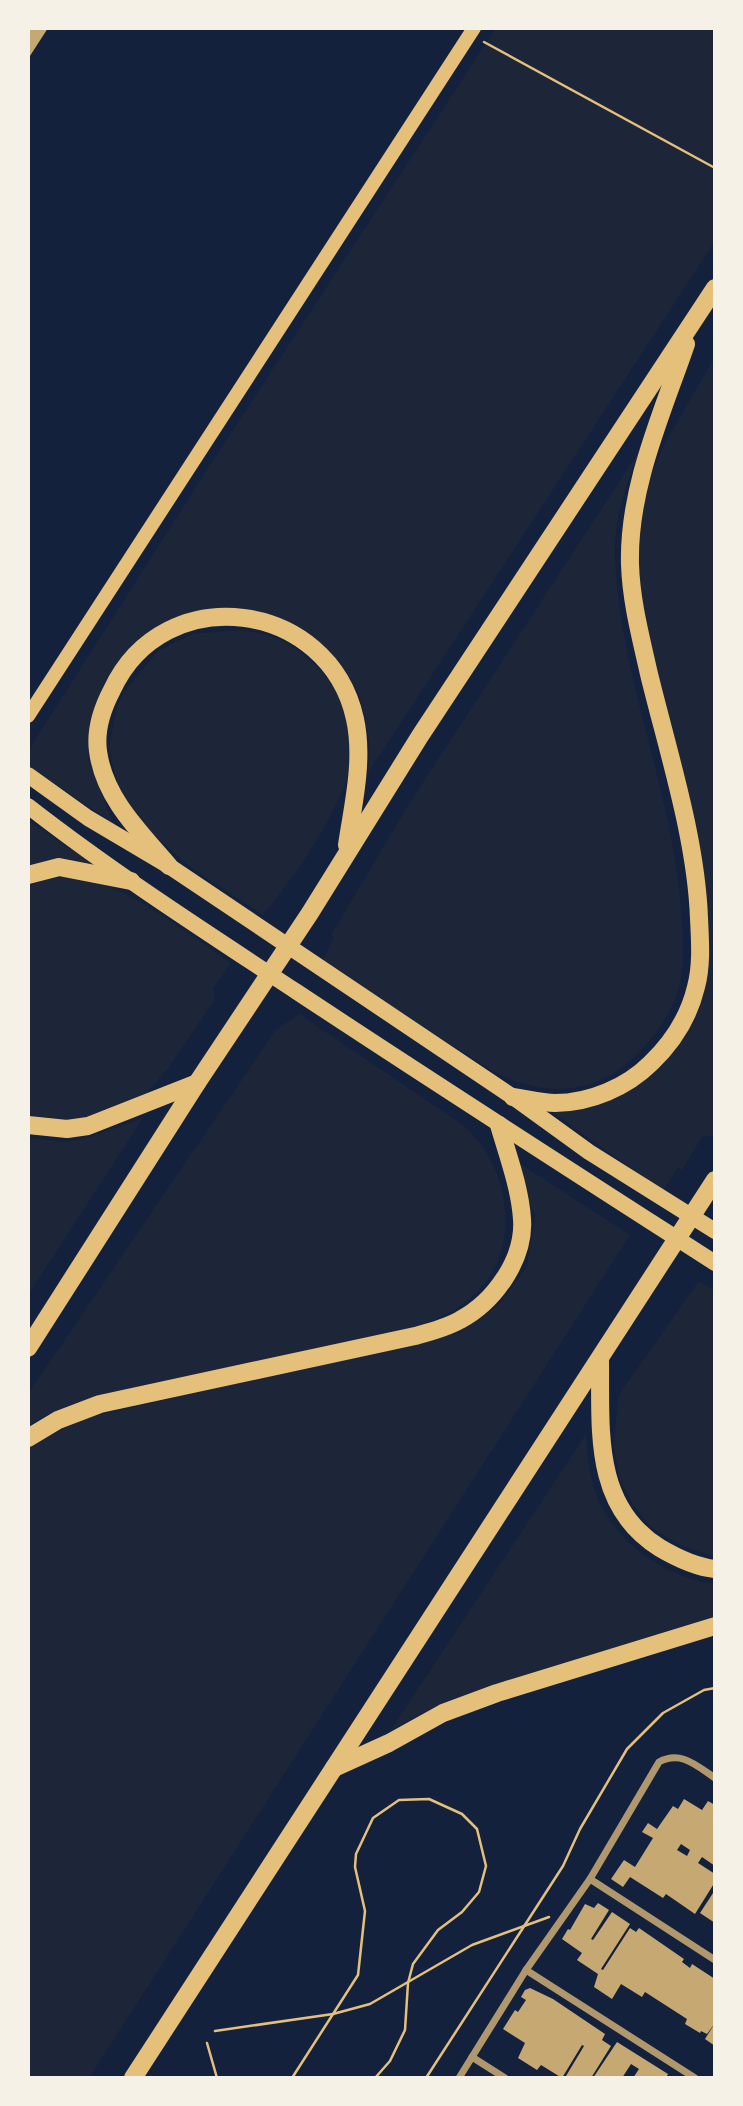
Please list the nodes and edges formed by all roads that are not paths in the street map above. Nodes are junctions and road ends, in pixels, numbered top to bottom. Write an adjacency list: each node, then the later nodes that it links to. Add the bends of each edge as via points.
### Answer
1 (472, 31): 4 (main road)
2 (715, 288): 3 (highway)
3 (695, 318): 7 (highway); 12 (highway, via 638,489 630,564 637,623 694,860 700,943 697,986 678,1032 644,1070 623,1085 603,1094 555,1103)
4 (28, 716)
5 (28, 777): 8 (main road, via 80,816)
6 (28, 806): 10 (main road)
7 (346, 853): 8 (highway, via 359,759 355,719 341,681 303,640 282,628 261,620 212,617 169,630 144,645 114,685 97,733 112,794); 11 (highway)
8 (169, 866): 12 (main road)
9 (28, 875): 10 (highway, via 59,867)
10 (131, 881): 14 (main road)
11 (197, 1083): 13 (highway, via 88,1126); 18 (highway)
12 (513, 1097): 16 (main road, via 589,1152)
13 (28, 1125)
14 (499, 1125): 17 (main road); 20 (highway, via 520,1201 520,1244 497,1289 462,1319 415,1336 100,1404)
15 (715, 1181): 19 (highway)
16 (715, 1231)
17 (715, 1262)
18 (28, 1348)
19 (600, 1358): 21 (highway, via 601,1448 613,1494 644,1538 677,1558); 23 (highway)
20 (28, 1438)
21 (715, 1569)
22 (715, 1626): 23 (highway, via 443,1713)
23 (334, 1768): 29 (highway)
24 (715, 1778): 25 (street, via 686,1759 659,1762)
25 (590, 1879): 26 (street); 27 (street)
26 (715, 1960)
27 (526, 1970): 28 (street); 32 (street)
28 (472, 2057): 30 (street); 31 (street)
29 (132, 2078)
30 (459, 2078)
31 (505, 2078)
32 (695, 2078)

